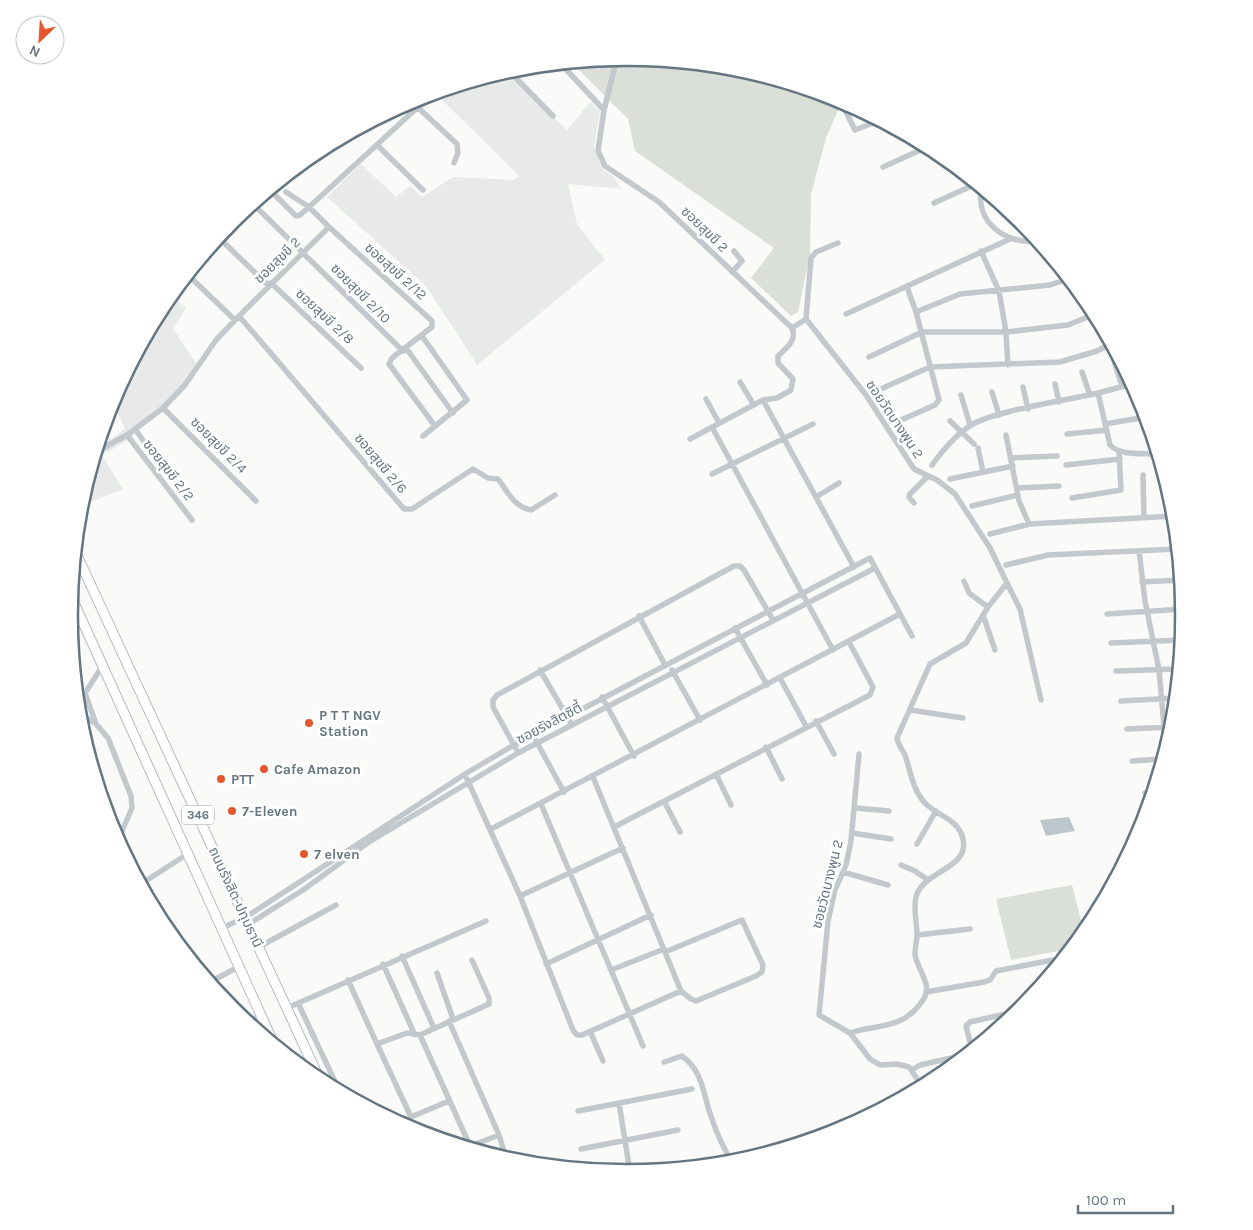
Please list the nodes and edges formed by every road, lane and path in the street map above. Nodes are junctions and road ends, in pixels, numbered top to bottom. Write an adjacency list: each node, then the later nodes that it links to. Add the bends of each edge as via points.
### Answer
1 (615, 66): 5 (street, ซอยสุขขี 2)
2 (566, 70): 5 (street)
3 (516, 78): 7 (street)
4 (417, 108): 9 (street); 11 (street, via 457,144)
5 (604, 110): 29 (street, ซอยสุขขี 2, via 598,151 605,166 659,202)
6 (846, 113): 8 (street, via 855,130)
7 (553, 116)
8 (871, 124)
9 (376, 145): 14 (street); 19 (street)
10 (919, 151): 12 (street)
11 (454, 164)
12 (883, 167)
13 (969, 187): 18 (street)
14 (423, 190)
15 (286, 192): 19 (street)
16 (274, 194): 19 (street, via 296,216)
17 (982, 197): 22 (street, via 982,208 988,221 997,232)
18 (934, 202)
19 (309, 207): 21 (street)
20 (258, 209): 28 (street, ซอยสุขขี 2/10)
21 (329, 227): 28 (street, ซอยสุขขี 2); 43 (street, ซอยสุขขี 2/12, via 432,321 432,327)
22 (1010, 239): 23 (street); 27 (street)
23 (1028, 242)
24 (223, 243): 32 (street, ซอยสุขขี 2/8)
25 (838, 243): 39 (street, via 816,252 811,258)
26 (734, 251): 29 (street, via 742,258)
27 (981, 251): 33 (street); 34 (street)
28 (302, 252): 32 (street, ซอยสุขขี 2); 45 (street, ซอยสุขขี 2/10)
29 (733, 271): 40 (street, ซอยสุขขี 2)
30 (193, 279): 38 (street)
31 (1062, 281): 34 (street)
32 (270, 284): 38 (street, ซอยสุขขี 2); 50 (street, ซอยสุขขี 2/8)
33 (907, 287): 35 (street); 36 (street)
34 (999, 291): 35 (street, via 960,294); 42 (street)
35 (916, 312): 41 (street)
36 (846, 314)
37 (1087, 317): 42 (street, via 1068,325)
38 (237, 318): 65 (street, ซอยสุขขี 2); 105 (street, ซอยสุขขี 2/6, via 404,509 412,509 473,469 498,480 517,505 526,509 531,510)
39 (804, 319): 40 (street); 100 (street, ซอยวัดบางพูน 2, via 866,395 914,469)
40 (794, 326): 62 (street, via 793,340 778,356 778,363 794,379 791,390 777,398)
41 (922, 332): 42 (street); 46 (street); 49 (street)
42 (1006, 332): 47 (street)
43 (422, 336): 45 (street); 67 (street, via 466,397 465,403)
44 (1105, 347): 47 (street, via 1060,362)
45 (404, 350): 67 (street, ซอยสุขขี 2/10); 75 (street, via 389,364)
46 (869, 357)
47 (1008, 365): 49 (street)
48 (1115, 366): 54 (street)
49 (930, 367): 56 (street); 70 (street, via 939,400 935,405)
50 (361, 368)
51 (1082, 372): 60 (street)
52 (740, 382): 64 (street)
53 (1055, 384): 63 (street)
54 (1122, 386): 58 (street)
55 (1023, 387): 66 (street)
56 (883, 388)
57 (992, 392): 68 (street)
58 (1098, 394): 60 (street); 77 (street)
59 (961, 395): 74 (street)
60 (1090, 395): 63 (street)
61 (706, 399): 72 (street)
62 (763, 400): 64 (street); 84 (street)
63 (1060, 402): 66 (street)
64 (754, 405): 72 (street)
65 (163, 408): 78 (street, ซอยสุขขี 2); 108 (street, ซอยสุขขี 2/4)
66 (1028, 408): 68 (street)
67 (453, 413): 75 (street)
68 (999, 415): 74 (street)
69 (1138, 419): 77 (street)
70 (901, 420)
71 (950, 422): 79 (street)
72 (719, 423): 76 (street)
73 (813, 424): 84 (street)
74 (970, 425): 79 (street)
75 (435, 426): 83 (street)
76 (712, 427): 85 (street); 93 (street)
77 (1106, 427): 80 (street); 87 (street, via 1110,445)
78 (135, 429): 81 (street, ซอยสุขขี 2); 88 (street)
79 (962, 432): 94 (street, via 943,448); 97 (street, via 976,446)
80 (1066, 434)
81 (127, 435): 86 (street, ซอยสุขขี 2); 113 (street, ซอยสุขขี 2/2)
82 (1006, 435): 91 (street)
83 (422, 436)
84 (784, 438): 93 (street); 106 (street)
85 (690, 439)
86 (104, 447)
87 (1118, 452): 89 (street); 92 (street)
88 (152, 453)
89 (1151, 454)
90 (1057, 456): 91 (street)
91 (1011, 458): 96 (street)
92 (1120, 459): 95 (street); 107 (street, via 1121,490)
93 (733, 464): 98 (street); 126 (street)
94 (932, 465)
95 (1066, 465)
96 (1013, 466): 97 (street); 104 (street)
97 (983, 472): 101 (street)
98 (712, 474)
99 (1143, 475): 112 (street)
100 (928, 476): 109 (street, via 910,494); 125 (street, ซอยวัดบางพูน 2, via 955,494 990,548)
101 (950, 479)
102 (839, 483): 106 (street)
103 (1059, 486): 104 (street)
104 (1017, 492): 110 (street); 114 (street)
105 (555, 495)
106 (816, 496): 120 (street)
107 (1072, 498)
108 (256, 501)
109 (914, 503)
110 (972, 506)
111 (1166, 516): 112 (street)
112 (1144, 517): 114 (street)
113 (192, 520)
114 (1029, 524): 115 (street)
115 (990, 534)
116 (1172, 549): 117 (street)
117 (1139, 551): 119 (street, via 1048,555); 124 (street)
118 (80, 562): 214 (main road, ถนนรังสิต-ปทุมธานี / 346)
119 (1006, 565)
120 (854, 567): 121 (street, ซอยรังสิตซิตี้, via 870,558); 126 (street, ซอยรังสิตซิตี้)
121 (875, 568): 127 (street, ซอยรังสิตซิตี้); 133 (street)
122 (1174, 580): 124 (street)
123 (964, 581): 128 (street, via 968,593)
124 (1142, 582): 130 (street)
125 (1007, 583): 128 (street); 160 (street, ซอยวัดบางพูน 2, via 1020,609)
126 (802, 594): 127 (street); 132 (street, ซอยรังสิตซิตี้)
127 (808, 603): 137 (street, ซอยรังสิตซิตี้); 145 (street)
128 (986, 605): 135 (street)
129 (1175, 608): 130 (street)
130 (1148, 610): 134 (street); 142 (street)
131 (78, 611): 148 (main road, ถนนรังสิต-ปทุมธานี / 346)
132 (768, 612): 136 (street, via 740,566 734,566); 137 (street); 138 (street, ซอยรังสิตซิตี้)
133 (900, 614): 139 (street); 143 (street)
134 (1107, 614)
135 (983, 615): 146 (street); 163 (street, via 966,643 930,664)
136 (640, 616): 147 (street); 150 (street)
137 (773, 620): 140 (street, ซอยรังสิตซิตี้)
138 (735, 628): 140 (street); 147 (street, ซอยรังสิตซิตี้)
139 (912, 636)
140 (740, 637): 152 (street, ซอยรังสิตซิตี้); 155 (street)
141 (1174, 640): 142 (street)
142 (1155, 641): 144 (street); 151 (street)
143 (849, 642): 145 (street); 168 (street, via 873,687 872,692)
144 (1111, 643)
145 (833, 650): 154 (street)
146 (995, 650)
147 (667, 664): 152 (street); 157 (street, ซอยรังสิตซิตี้)
148 (103, 665): 156 (street); 204 (main road, ถนนรังสิต-ปทุมธานี / 346)
149 (1172, 669): 151 (street)
150 (540, 670): 164 (street); 176 (street, via 493,700 493,706)
151 (1159, 670): 153 (street); 158 (street)
152 (673, 671): 162 (street, ซอยรังสิตซิตี้); 167 (street)
153 (1116, 671)
154 (780, 678): 155 (street); 171 (street)
155 (767, 685): 167 (street)
156 (85, 693): 169 (street)
157 (602, 697): 162 (street); 164 (street, ซอยรังสิตซิตี้)
158 (1161, 698): 159 (street); 161 (street); 172 (street)
159 (1169, 698)
160 (1041, 700)
161 (1121, 701)
162 (607, 707): 170 (street, ซอยรังสิตซิตี้); 181 (street)
163 (910, 710): 166 (street); 195 (street, via 897,738 898,744 912,784)
164 (567, 716): 170 (street); 174 (street, ซอยรังสิตซิตี้)
165 (87, 718): 169 (street)
166 (963, 718)
167 (700, 720): 181 (street)
168 (816, 721): 171 (street); 179 (street)
169 (96, 724): 198 (street, via 108,738 131,796 132,808)
170 (572, 725): 175 (street, ซอยรังสิตซิตี้)
171 (806, 726): 177 (street)
172 (1163, 727): 173 (street)
173 (1127, 729)
174 (532, 735): 175 (street); 176 (street, ซอยรังสิตซิตี้)
175 (537, 743): 178 (street, ซอยรังสิตซิตี้); 189 (street)
176 (514, 745): 178 (street); 184 (street, ซอยรังสิตซิตี้)
177 (766, 748): 185 (street); 187 (street)
178 (518, 753): 188 (street, ซอยรังสิตซิตี้)
179 (834, 754)
180 (859, 754): 193 (street, ซอยวัดบางพูน 2)
181 (634, 756): 186 (street)
182 (1156, 760): 183 (street)
183 (1132, 762)
184 (465, 774): 188 (street); 214 (street, ซอยรังสิตซิตี้)
185 (716, 774): 190 (street); 192 (street)
186 (593, 777): 189 (street); 196 (street)
187 (782, 779)
188 (469, 782): 197 (street); 214 (street, ซอยรังสิตซิตี้, via 369,842 303,890)
189 (564, 792): 191 (street)
190 (664, 801): 196 (street); 199 (street)
191 (541, 804): 197 (street); 206 (street)
192 (731, 805)
193 (855, 808): 194 (street); 200 (street, ซอยวัดบางพูน 2)
194 (889, 811)
195 (935, 812): 202 (street); 208 (street, via 950,819 963,839 963,849 955,862)
196 (614, 827): 203 (street)
197 (491, 829): 211 (street)
198 (122, 830)
199 (680, 832)
200 (852, 833): 201 (street); 207 (street, ซอยวัดบางพูน 2)
201 (891, 839)
202 (917, 844)
203 (623, 848): 206 (street); 213 (street)
204 (189, 853): 209 (street); 216 (main road, ถนนรังสิต-ปทุมธานี / 346)
205 (901, 865): 208 (street)
206 (571, 872): 211 (street); 219 (street)
207 (843, 872): 210 (street); 245 (street, ซอยวัดบางพูน 2, via 828,921 818,1004 819,1015)
208 (926, 878): 218 (street, via 916,899)
209 (146, 881)
210 (888, 885)
211 (520, 896): 226 (street)
212 (336, 905): 220 (street)
213 (651, 915): 219 (street); 221 (street)
214 (247, 920): 216 (street); 220 (main road, ถนนรังสิต-ปทุมธานี / 346)
215 (486, 921): 222 (street)
216 (222, 928): 227 (main road, ถนนรังสิต-ปทุมธานี / 346)
217 (970, 929): 218 (street)
218 (917, 935): 233 (street, via 915,956 925,976)
219 (598, 939): 226 (street); 228 (street)
220 (260, 947): 235 (main road, ถนนรังสิต-ปทุมธานี / 346)
221 (664, 951): 228 (street); 232 (street); 232 (street, via 742,920 760,955 762,972 756,976 696,1001)
222 (402, 956): 225 (street); 241 (street)
223 (472, 960): 240 (street, via 490,1001)
224 (1053, 960): 233 (street, via 996,972 984,982)
225 (383, 964): 231 (street); 244 (street)
226 (546, 964): 243 (street, via 573,1030 577,1035)
227 (240, 966): 230 (street); 237 (main road, ถนนรังสิต-ปทุมธานี / 346)
228 (612, 970): 236 (street)
229 (437, 974): 240 (street)
230 (216, 979)
231 (348, 980): 234 (street); 247 (street)
232 (681, 991): 236 (street)
233 (926, 992): 245 (street, via 918,1007 900,1021 887,1027)
234 (298, 1003): 235 (street); 254 (street)
235 (287, 1008): 252 (main road, ถนนรังสิต-ปทุมธานี / 346)
236 (629, 1014): 243 (street); 248 (street)
237 (261, 1015): 239 (street); 242 (main road, ถนนรังสิต-ปทุมธานี / 346)
238 (1003, 1015): 246 (street, via 970,1022 966,1026)
239 (255, 1018)
240 (451, 1020): 241 (street); 262 (street)
241 (434, 1028): 244 (street)
242 (268, 1030)
243 (590, 1032): 250 (street)
244 (417, 1034): 247 (street); 257 (street)
245 (850, 1034): 253 (street, ซอยวัดบางพูน 2, via 860,1048 880,1065 897,1064)
246 (970, 1043)
247 (377, 1044): 260 (street)
248 (643, 1046)
249 (949, 1059): 253 (street)
250 (603, 1061)
251 (664, 1062): 268 (street, via 682,1056 695,1068 701,1078 712,1119)
252 (313, 1065)
253 (912, 1070): 255 (street)
254 (333, 1078)
255 (918, 1079)
256 (692, 1089): 258 (street)
257 (449, 1101): 260 (street); 263 (street)
258 (619, 1103): 259 (street); 264 (street)
259 (578, 1111)
260 (411, 1117)
261 (678, 1130): 264 (street)
262 (499, 1135): 265 (street); 267 (street)
263 (466, 1140)
264 (625, 1140): 266 (street); 269 (street)
265 (477, 1143)
266 (581, 1148)
267 (503, 1149)
268 (728, 1154)
269 (629, 1164)

